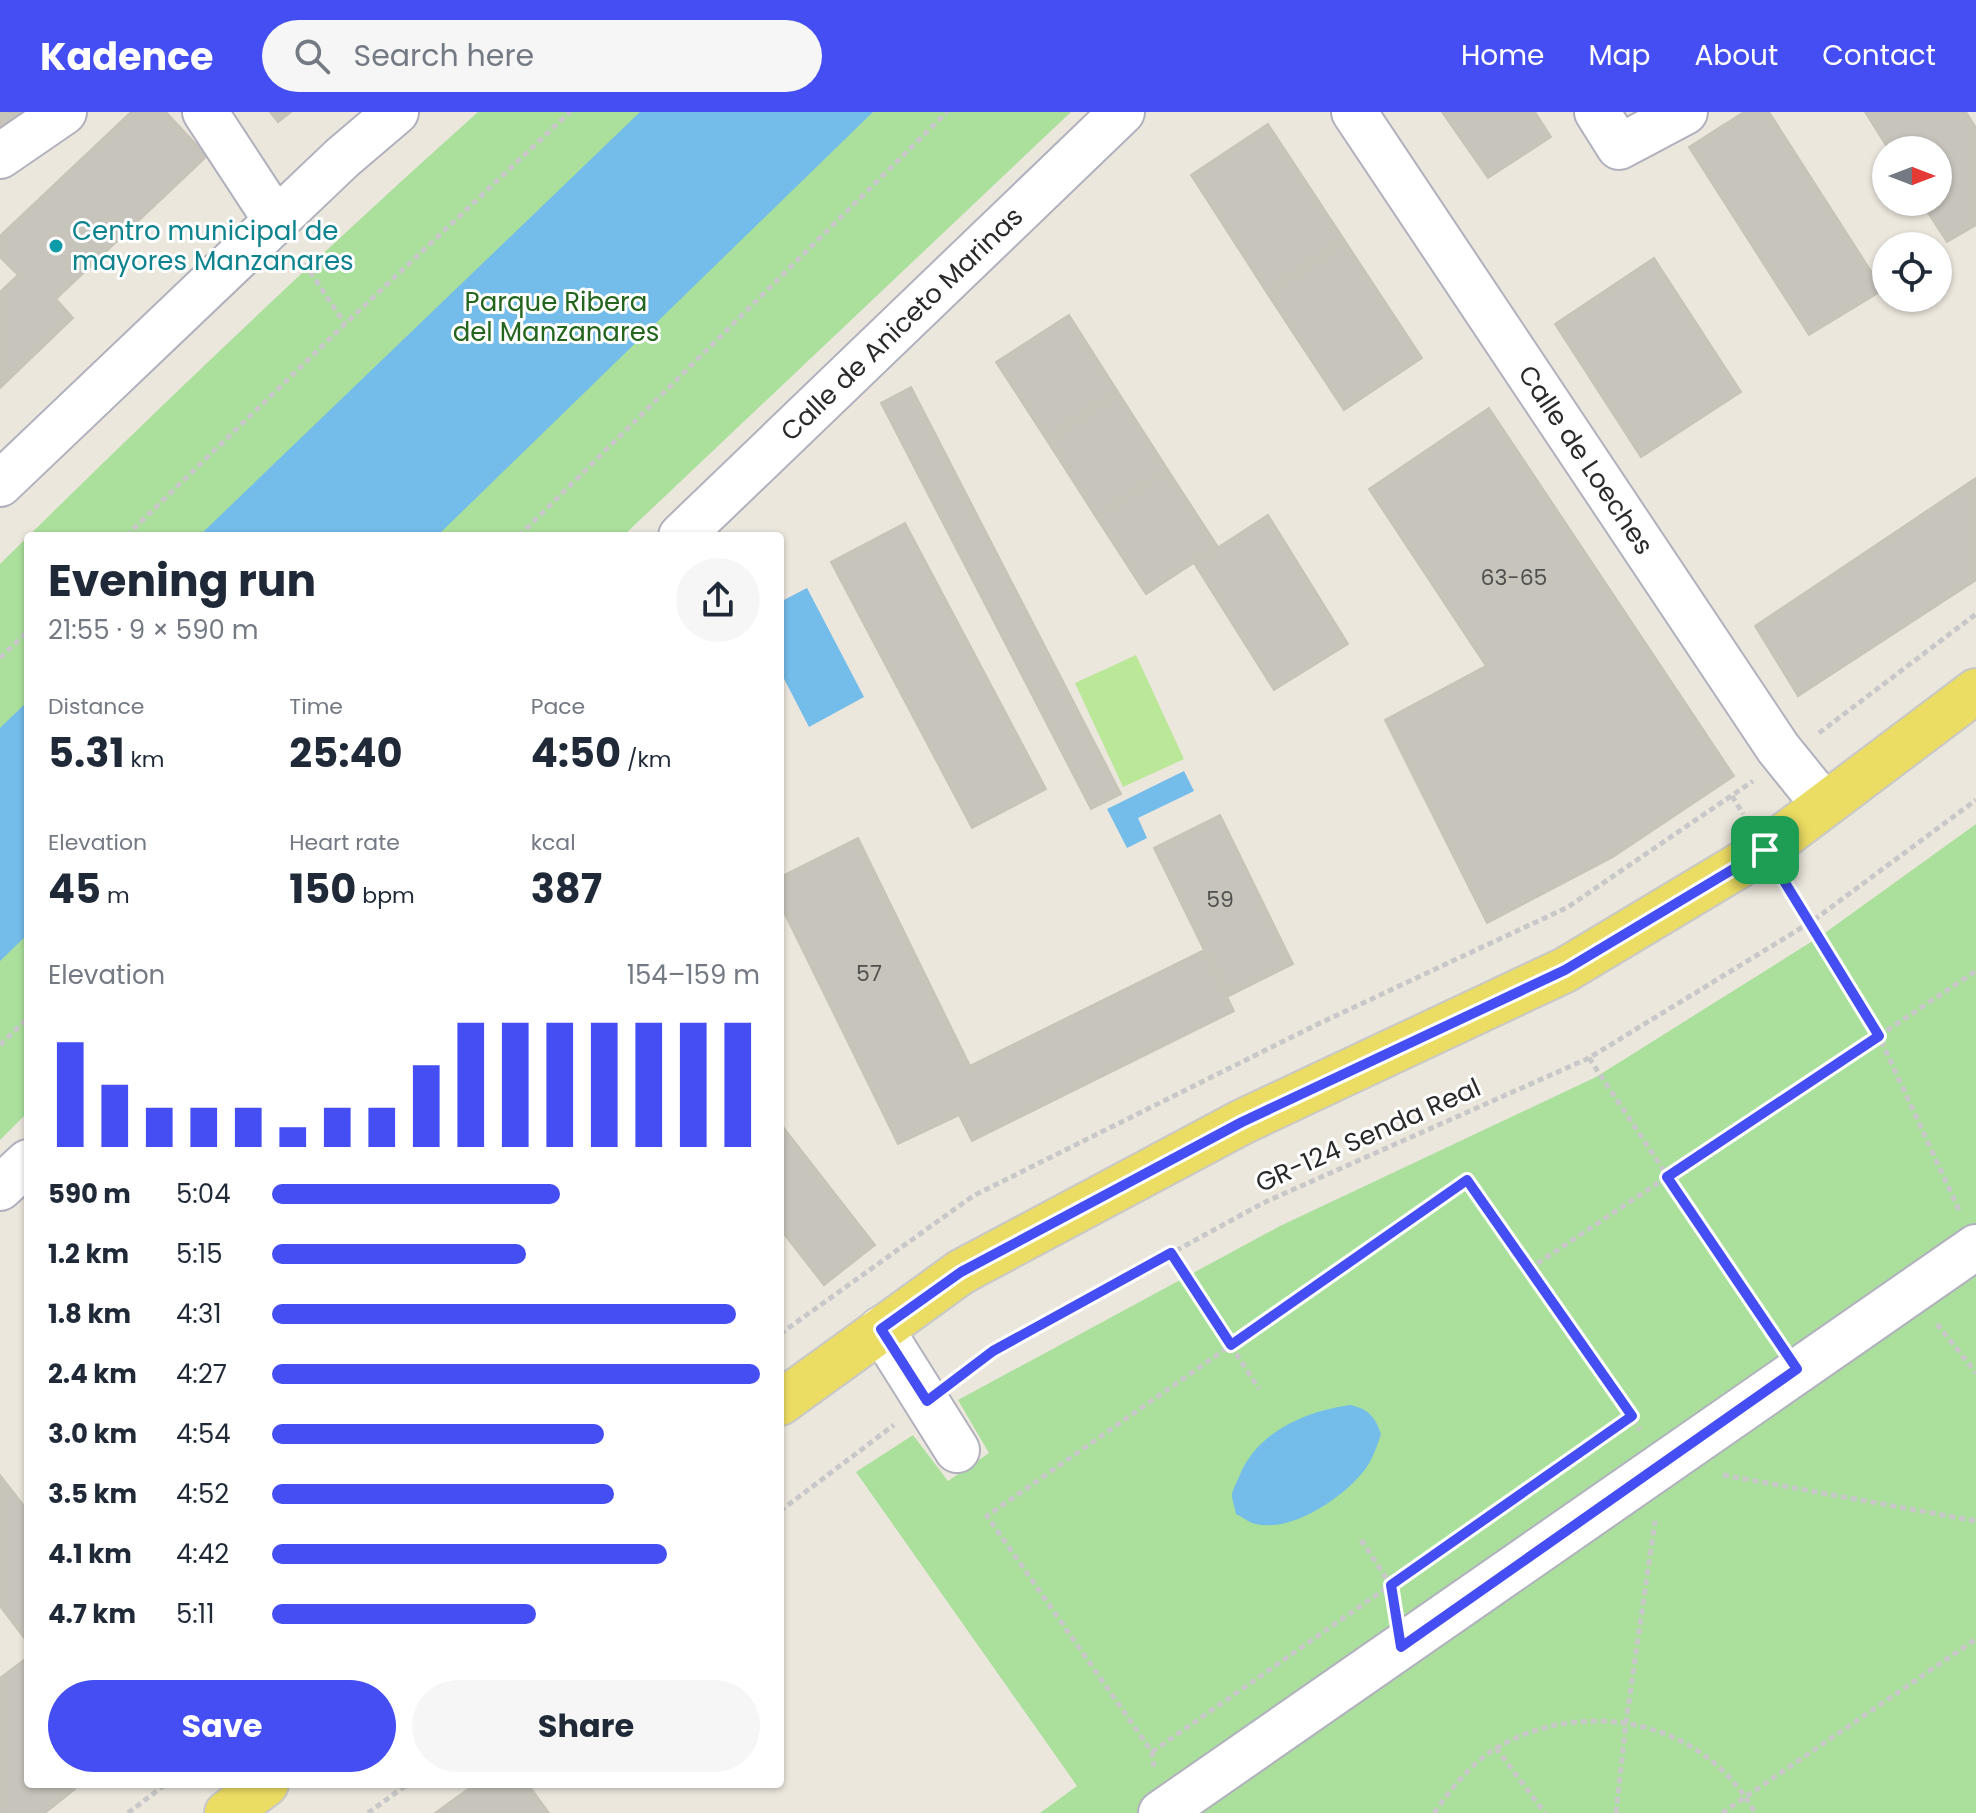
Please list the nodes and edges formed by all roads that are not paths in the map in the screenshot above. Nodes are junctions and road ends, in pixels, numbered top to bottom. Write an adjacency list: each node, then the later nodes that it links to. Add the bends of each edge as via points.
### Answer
1 (64, 112): 8 (street)
2 (205, 112): 9 (street)
3 (396, 112): 9 (street)
4 (1122, 112): 11 (street, Calle de Aniceto Marinas)
5 (1354, 112): 13 (street, Calle de Loeches, via 1786,758)
6 (1597, 112): 7 (street, via 1619,147)
7 (1685, 112)
8 (0, 156)
9 (277, 222): 10 (street)
10 (0, 484)
11 (685, 532)
12 (1976, 691): 13 (main road)
13 (1824, 805): 17 (main road, via 1765,850 1565,970 1242,1122 961,1272)
14 (24, 1166): 15 (street)
15 (0, 1188)
16 (1970, 1233): 22 (street, via 1911,1292)
17 (881, 1329): 18 (main road); 19 (street)
18 (784, 1400)
19 (957, 1450)
20 (261, 1788): 21 (main road)
21 (227, 1813)
22 (1161, 1813)

